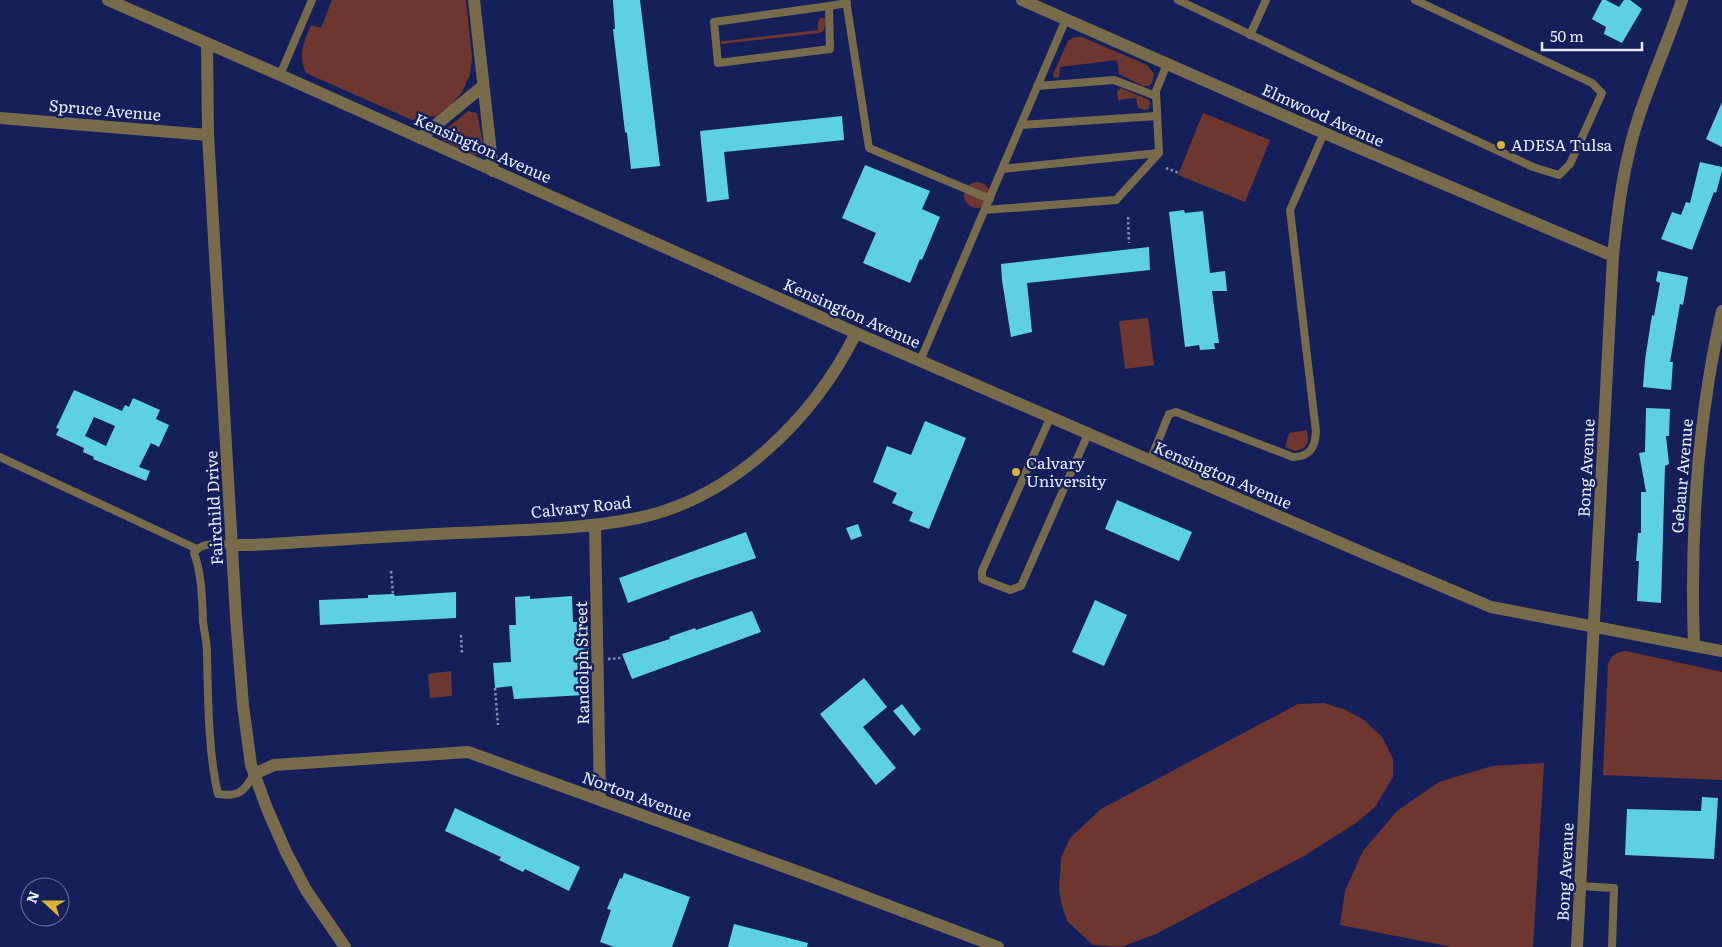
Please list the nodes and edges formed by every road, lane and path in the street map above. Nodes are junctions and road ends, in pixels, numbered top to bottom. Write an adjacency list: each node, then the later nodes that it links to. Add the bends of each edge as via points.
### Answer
1 (108, 0): 13 (street, Kensington Avenue)
2 (312, 0): 15 (lane)
3 (474, 0): 16 (street)
4 (1022, 0): 11 (street, Elmwood Avenue)
5 (1178, 0): 12 (lane)
6 (1266, 0): 12 (lane)
7 (1416, 0): 12 (lane, via 1592,83 1602,93 1570,164 1559,175 1533,167)
8 (1682, 0): 34 (street, Bong Avenue, via 1636,125 1624,170)
9 (847, 2): 10 (lane); 30 (lane, via 869,148)
10 (829, 6): 10 (lane, via 714,22 718,63 830,49)
11 (1066, 19): 14 (street, Elmwood Avenue); 17 (lane)
12 (1250, 35)
13 (207, 43): 15 (street, Kensington Avenue); 23 (street, Fairchild Drive)
14 (1166, 64): 18 (lane); 22 (street, Elmwood Avenue)
15 (280, 76): 24 (street, Kensington Avenue)
16 (483, 86): 24 (street); 28 (street)
17 (1037, 86): 18 (lane, via 1114,80); 21 (lane)
18 (1156, 96): 19 (lane)
19 (1157, 116): 21 (lane); 25 (lane)
20 (0, 118): 23 (street, Spruce Avenue)
21 (1021, 125): 27 (lane)
22 (1324, 133): 34 (street, Elmwood Avenue); 41 (lane, via 1290,210 1316,443 1312,450 1293,457 1176,412 1169,414)
23 (208, 135): 43 (street, Fairchild Drive)
24 (420, 138): 28 (street, Kensington Avenue)
25 (1158, 153): 27 (lane); 31 (lane, via 1116,200)
26 (1166, 168): 29 (path)
27 (1002, 169): 30 (lane)
28 (493, 171): 36 (street, Kensington Avenue)
29 (1179, 173)
30 (990, 199): 31 (lane)
31 (985, 210): 37 (lane)
32 (1128, 217): 33 (path)
33 (1129, 243)
34 (1613, 256): 47 (street, Bong Avenue)
35 (1722, 311): 49 (street, Gebaur Avenue, via 1704,405 1697,469 1693,539)
36 (856, 333): 37 (street, Kensington Avenue); 42 (street, Calvary Road, via 846,354 796,422 748,466 674,508 640,518)
37 (920, 361): 38 (street, Kensington Avenue)
38 (1050, 418): 39 (street, Kensington Avenue); 39 (lane, via 982,570 982,579 1010,590 1021,586)
39 (1088, 434): 41 (street, Kensington Avenue)
40 (0, 457): 44 (lane)
41 (1150, 461): 47 (street, Kensington Avenue, via 1491,607)
42 (595, 525): 43 (street, Calvary Road); 55 (street, Randolph Street)
43 (232, 545): 44 (lane, via 207,544); 54 (street, Fairchild Drive, via 243,705)
44 (197, 549): 54 (lane, via 194,553 201,586 210,731 218,794 230,796 241,793)
45 (391, 571): 46 (path)
46 (393, 594)
47 (1594, 626): 49 (street, Kensington Avenue); 56 (street, Bong Avenue)
48 (461, 634): 51 (path)
49 (1694, 646): 50 (street, Kensington Avenue)
50 (1722, 651)
51 (462, 654)
52 (495, 688): 53 (path)
53 (498, 725)
54 (254, 774): 55 (street, Norton Avenue, via 274,765 468,752); 57 (street, Fairchild Drive, via 286,852 313,901)
55 (600, 800): 58 (street, Norton Avenue)
56 (1580, 886): 59 (street, Bong Avenue); 60 (lane, via 1614,888)
57 (345, 947)
58 (998, 947)
59 (1577, 947)
60 (1612, 947)

